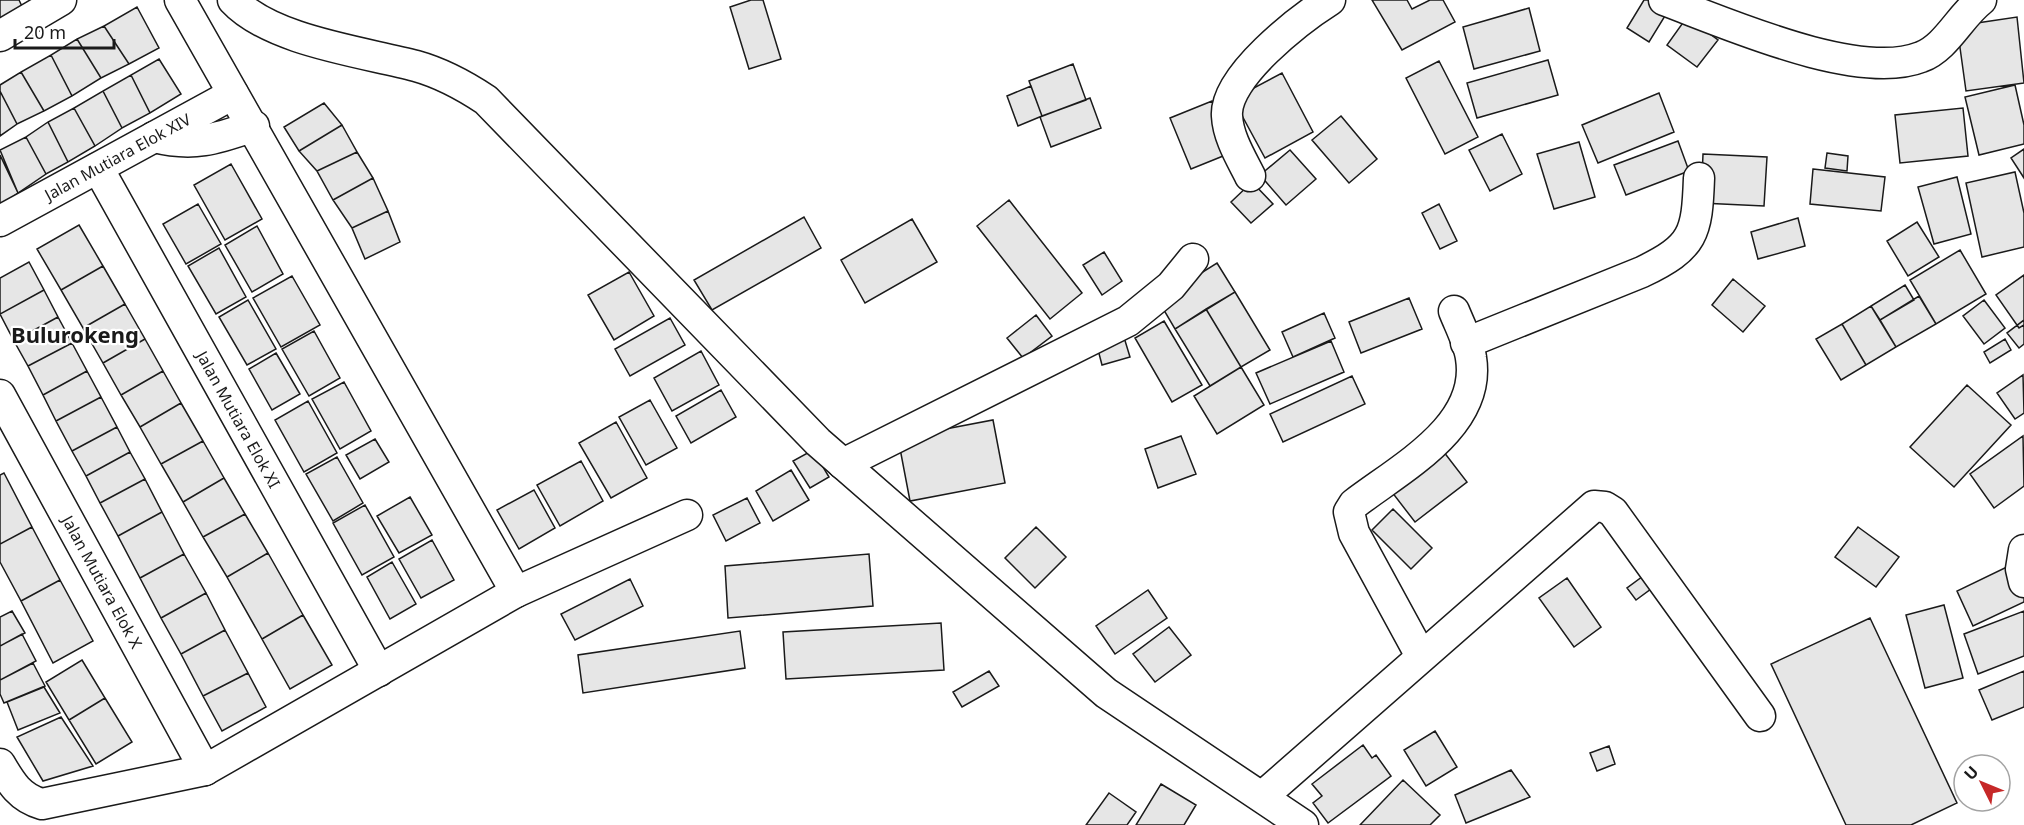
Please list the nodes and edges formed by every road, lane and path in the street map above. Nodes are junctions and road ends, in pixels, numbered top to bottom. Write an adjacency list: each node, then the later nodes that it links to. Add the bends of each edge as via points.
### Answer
1 (61, 0): 7 (street)
2 (180, 0): 8 (street)
3 (233, 0): 19 (street, via 263,23 351,53 417,66 464,85 486,100 803,428)
4 (1330, 0): 12 (street, via 1251,66 1228,102 1226,115 1231,135)
5 (1664, 0): 6 (street, via 1826,56 1864,62 1900,62 1923,57)
6 (1981, 0)
7 (0, 36)
8 (233, 94): 9 (street); 10 (street, Jalan Mutiara Elok XIV)
9 (254, 126): 10 (street, via 208,141 179,143); 23 (street)
10 (154, 137): 11 (street, Jalan Mutiara Elok XIV)
11 (98, 168): 14 (street, Jalan Mutiara Elok XIV); 25 (street, Jalan Mutiara Elok XI)
12 (1250, 176)
13 (1699, 178): 17 (street, via 1698,213 1690,237 1669,259)
14 (0, 222)
15 (1193, 259): 19 (street, via 1171,286 1128,321)
16 (1454, 311): 17 (street)
17 (1466, 343): 24 (street, via 1472,383 1461,414 1447,433 1354,504 1349,512 1354,533)
18 (0, 395): 28 (street, Jalan Mutiara Elok X)
19 (843, 464): 29 (street, via 1106,693)
20 (687, 515): 23 (street)
21 (2024, 550): 22 (street)
22 (2024, 582)
23 (516, 592): 25 (street)
24 (1421, 656): 26 (street, via 1586,511 1594,506 1605,507 1613,512); 29 (street)
25 (379, 671): 28 (street)
26 (1760, 716)
27 (0, 764): 28 (street, via 14,787 42,804)
28 (205, 770)
29 (1263, 796): 30 (street)
30 (1303, 825)

